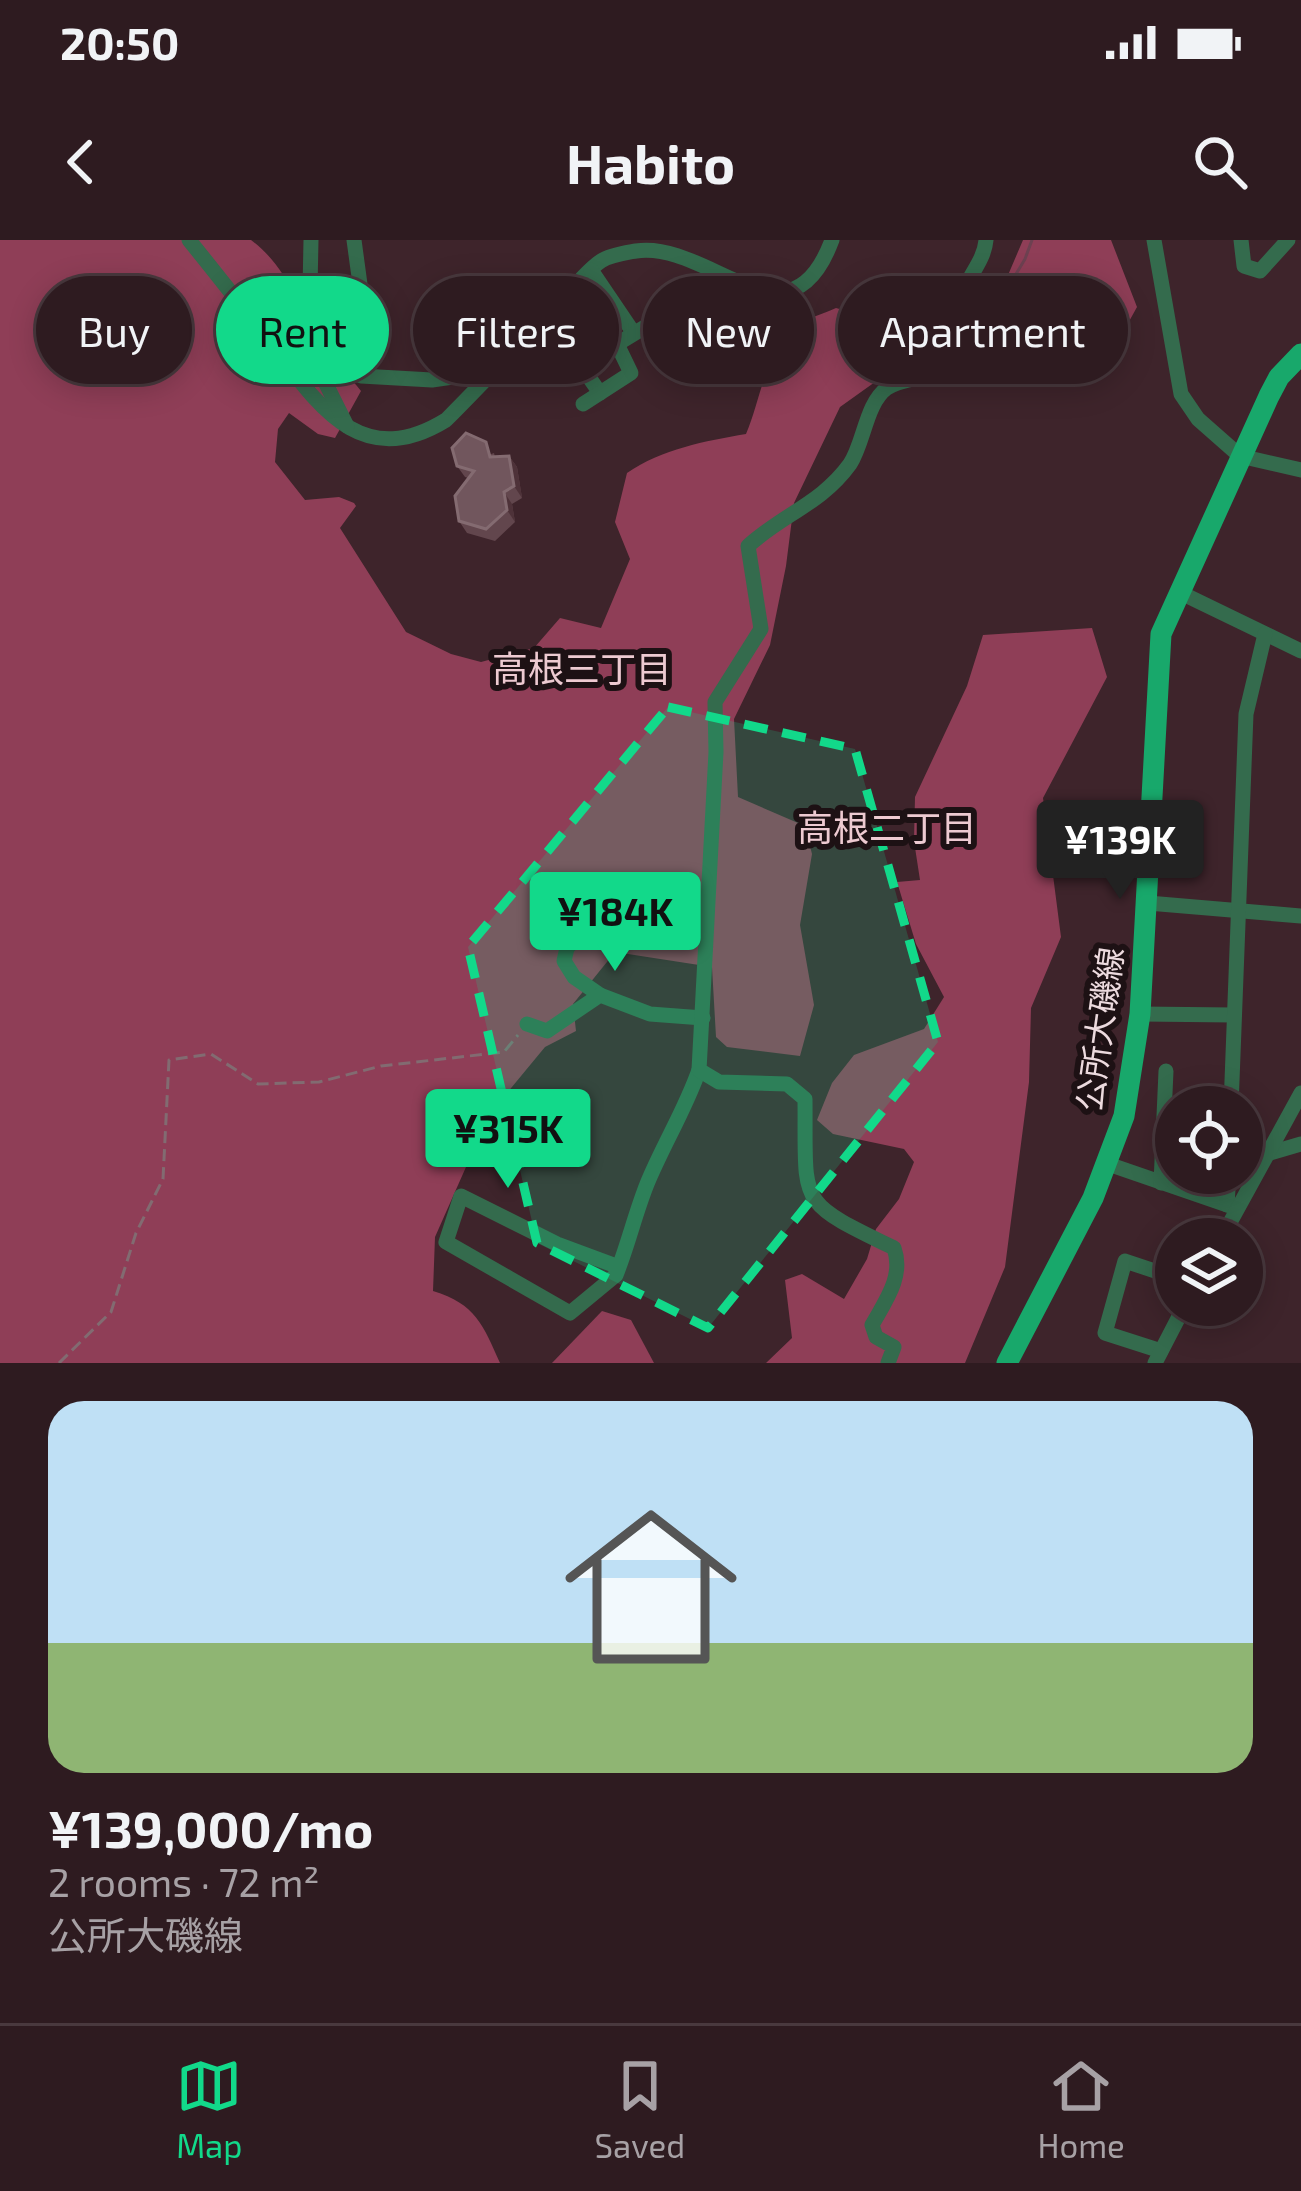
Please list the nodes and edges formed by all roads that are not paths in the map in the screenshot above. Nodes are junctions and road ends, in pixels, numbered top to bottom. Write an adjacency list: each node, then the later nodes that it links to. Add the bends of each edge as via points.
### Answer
1 (189, 240): 19 (street, via 325,413)
2 (311, 240): 19 (street, via 308,338)
3 (354, 240): 14 (street, via 362,376)
4 (832, 240): 9 (street, via 818,270 784,293 643,250)
5 (986, 240): 32 (street, via 962,295 949,368 887,388 852,461 826,494 748,546 761,629 715,702)
6 (1154, 240): 20 (street, via 1180,394)
7 (1241, 240): 8 (street, via 1244,266 1260,271)
8 (1288, 240)
9 (591, 270): 10 (street); 12 (street)
10 (585, 276)
11 (643, 326): 12 (street)
12 (633, 332): 17 (street, via 617,344 631,373)
13 (1301, 355): 20 (main road, 公所大磯線, via 1279,377)
14 (413, 379)
15 (481, 384): 19 (street, via 422,433 390,438)
16 (594, 384): 17 (street)
17 (600, 393): 18 (street)
18 (583, 404)
19 (347, 427)
20 (1240, 456): 21 (street); 22 (main road, 公所大磯線)
21 (1301, 470)
22 (1179, 592): 23 (street); 25 (main road, 公所大磯線, via 1161,634)
23 (1265, 634): 24 (street); 26 (street, via 1246,714)
24 (1301, 651)
25 (1148, 903): 26 (street); 30 (main road, 公所大磯線)
26 (1240, 910): 27 (street); 31 (street)
27 (1301, 916)
28 (580, 935): 29 (street, via 563,961)
29 (600, 995): 32 (street, via 650,1015); 33 (street, via 547,1030)
30 (1140, 1014): 31 (street); 41 (main road, 公所大磯線)
31 (1234, 1015): 37 (street)
32 (703, 1018): 34 (street)
33 (527, 1024)
34 (699, 1070): 47 (street); 51 (street, via 718,1082 788,1084 805,1099 811,1198 894,1248 899,1261 872,1325 894,1347)
35 (1166, 1071): 36 (street)
36 (1165, 1086)
37 (1232, 1086)
38 (1301, 1093): 40 (street)
39 (1301, 1144): 40 (street)
40 (1270, 1153): 45 (street)
41 (1108, 1164): 42 (street); 52 (main road, 公所大磯線)
42 (1155, 1181)
43 (1197, 1194): 45 (street)
44 (1231, 1194): 45 (street)
45 (1233, 1205): 46 (street)
46 (1228, 1218)
47 (620, 1267): 47 (street, via 570,1313 446,1242 461,1196)
48 (1155, 1271): 50 (street, via 1125,1261 1105,1333)
49 (1175, 1326): 50 (street)
50 (1158, 1357)
51 (888, 1363)
52 (1007, 1363)

